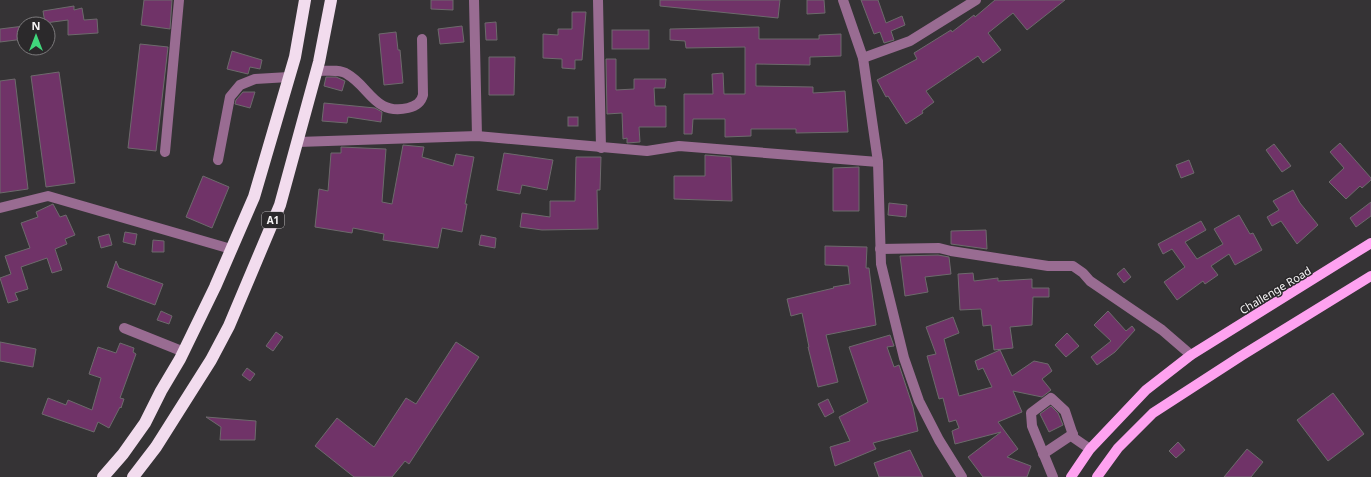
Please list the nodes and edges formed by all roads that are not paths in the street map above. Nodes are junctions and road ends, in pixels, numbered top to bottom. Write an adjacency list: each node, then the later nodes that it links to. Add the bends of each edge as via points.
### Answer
1 (179, 0): 15 (street)
2 (305, 0): 11 (highway, A1)
3 (331, 0): 10 (highway, A1)
4 (474, 0): 12 (street)
5 (598, 0): 14 (street)
6 (843, 0): 9 (street)
7 (976, 0): 9 (street, via 910,42)
8 (422, 39): 10 (street, via 423,95 420,101 411,107 397,110 387,107 369,95 346,73)
9 (863, 58): 17 (street)
10 (317, 71): 13 (highway, A1)
11 (289, 77): 16 (street, via 255,79 240,85 230,97); 20 (highway, A1, via 254,197)
12 (477, 136): 13 (street); 14 (street)
13 (298, 142): 30 (highway, A1, via 280,205 229,326 211,360 156,447)
14 (601, 148): 17 (street, via 647,151 678,146)
15 (165, 152)
16 (218, 160)
17 (878, 162): 21 (street)
18 (0, 208): 20 (street, via 48,196)
19 (1371, 243): 25 (main road, Challenge Road)
20 (231, 249): 24 (highway, A1)
21 (880, 249): 25 (street, via 939,248 1048,266 1073,266 1090,281 1162,330); 31 (street, via 881,264 904,358 914,386 939,440)
22 (1371, 276): 34 (main road, via 1153,413 1118,448)
23 (124, 328): 24 (street)
24 (184, 352): 29 (highway, A1, via 145,423)
25 (1191, 355): 27 (main road, Challenge Road, via 1146,390)
26 (1073, 434): 27 (street, via 1074,438); 28 (street); 28 (street, via 1065,410 1051,398 1031,413 1032,426)
27 (1090, 449): 33 (main road, Challenge Road)
28 (1043, 454): 32 (street)
29 (103, 477)
30 (133, 477)
31 (962, 477)
32 (1053, 477)
33 (1071, 477)
34 (1097, 477)

